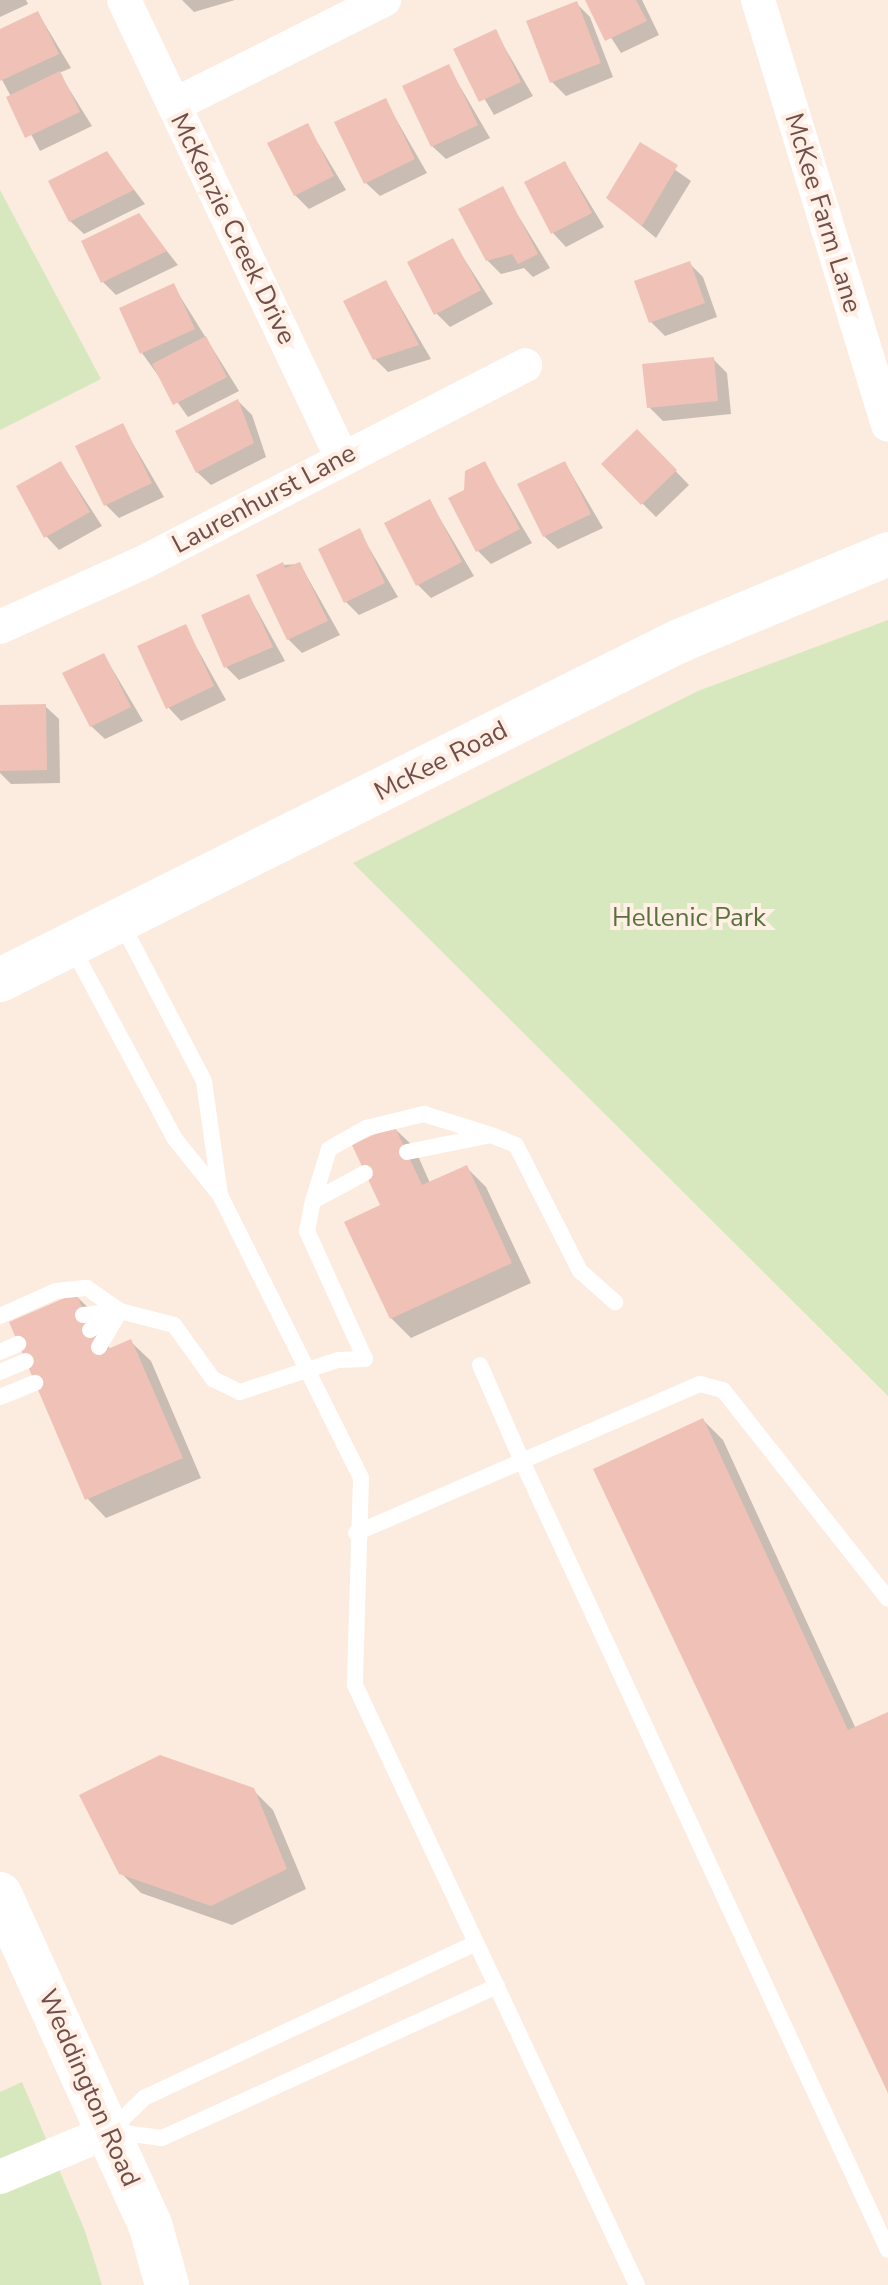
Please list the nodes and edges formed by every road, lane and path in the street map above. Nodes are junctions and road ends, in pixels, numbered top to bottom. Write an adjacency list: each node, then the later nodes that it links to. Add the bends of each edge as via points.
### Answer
1 (124, 0): 4 (street, McKenzie Creek Drive)
2 (384, 0): 4 (street)
3 (758, 0): 6 (street, McKee Farm Lane)
4 (174, 105): 7 (street, McKenzie Creek Drive)
5 (525, 365): 7 (street, Laurenhurst Lane)
6 (888, 425)
7 (342, 458): 9 (street, Laurenhurst Lane, via 144,562)
8 (888, 554): 10 (main road, McKee Road, via 677,642)
9 (0, 627)
10 (121, 922): 11 (main road, McKee Road); 16 (lane, via 204,1081)
11 (72, 947): 12 (main road, McKee Road); 16 (lane, via 175,1139)
12 (0, 980)
13 (491, 1135): 14 (lane); 17 (lane, via 424,1114 366,1128 329,1149); 18 (lane, via 516,1145 580,1271)
14 (407, 1152)
15 (365, 1173): 17 (lane)
16 (220, 1195): 28 (lane)
17 (313, 1201): 28 (lane, via 307,1231 365,1359 338,1360)
18 (615, 1302)
19 (120, 1311): 20 (lane, via 87,1288 56,1291); 21 (lane); 23 (lane); 28 (lane, via 174,1325 213,1379 240,1392)
20 (0, 1316)
21 (86, 1322)
22 (18, 1344): 24 (lane)
23 (99, 1347)
24 (0, 1352)
25 (26, 1361): 27 (lane)
26 (480, 1365): 31 (lane)
27 (0, 1372)
28 (309, 1374): 32 (lane, via 361,1478)
29 (35, 1383): 30 (lane)
30 (0, 1397)
31 (522, 1461): 32 (lane); 33 (lane, via 700,1384 723,1390); 39 (lane)
32 (356, 1533): 35 (lane, via 355,1685)
33 (888, 1599)
34 (0, 1894): 37 (main road, Weddington Road)
35 (476, 1943): 36 (lane); 37 (lane, via 145,2097)
36 (497, 1986): 37 (lane, via 162,2138); 41 (lane)
37 (110, 2131): 38 (street); 40 (main road, Weddington Road)
38 (0, 2177)
39 (888, 2250)
40 (167, 2285)
41 (637, 2285)

